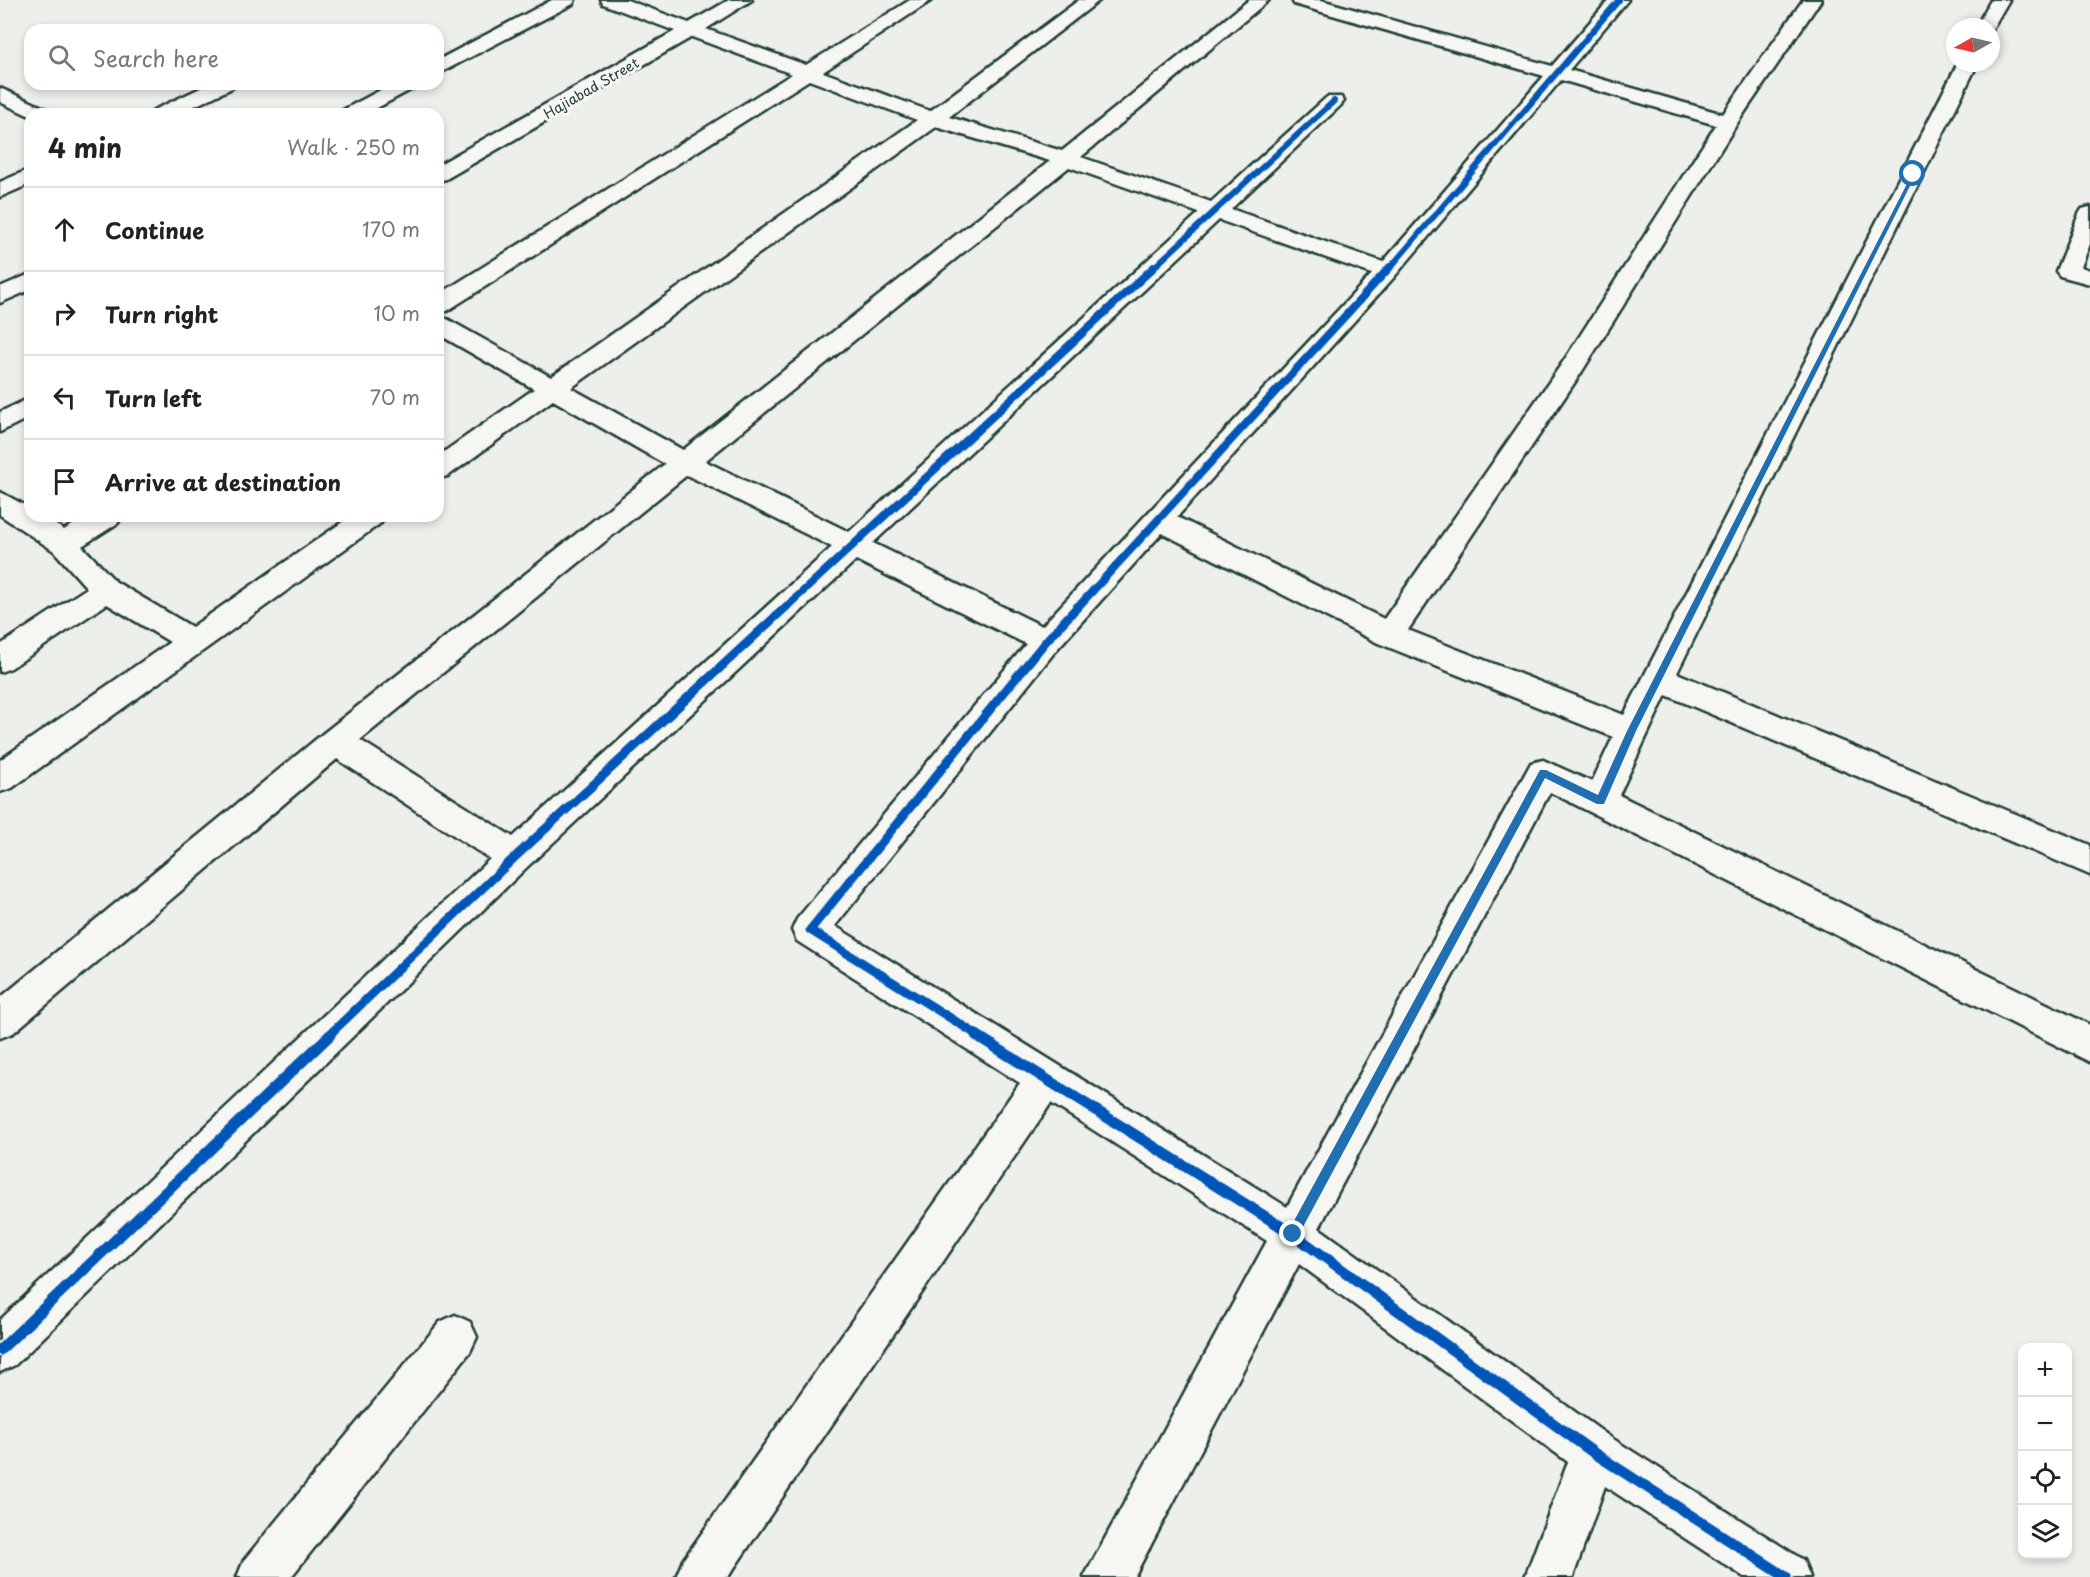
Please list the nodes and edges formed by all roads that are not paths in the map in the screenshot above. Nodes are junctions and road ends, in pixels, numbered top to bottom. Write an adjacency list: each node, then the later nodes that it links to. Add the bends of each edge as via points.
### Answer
1 (566, 0): 13 (street)
2 (610, 0): 12 (street)
3 (743, 0): 12 (street, Hajiabad Street)
4 (923, 0): 16 (street)
5 (1091, 0): 24 (street)
6 (1260, 0): 26 (street)
7 (1301, 0): 14 (street)
8 (1619, 0): 14 (street)
9 (1812, 0): 25 (street)
10 (2000, 0): 11 (street)
11 (1991, 18)
12 (692, 30): 16 (street); 27 (street, Hajiabad Street)
13 (444, 65)
14 (1555, 71): 25 (street); 32 (street)
15 (1964, 72): 56 (street)
16 (808, 73): 24 (street); 36 (street)
17 (212, 90): 22 (street)
18 (396, 90): 23 (street)
19 (0, 94): 21 (street)
20 (1334, 101): 30 (street)
21 (29, 108)
22 (174, 108)
23 (361, 108)
24 (933, 119): 26 (street); 38 (street)
25 (1728, 122): 52 (street, via 1572,367)
26 (1066, 159): 30 (street); 41 (street)
27 (444, 171)
28 (24, 179): 29 (street)
29 (0, 190)
30 (1215, 212): 32 (street); 50 (street)
31 (2090, 214): 33 (street, via 2068,271)
32 (1387, 271): 45 (street)
33 (2090, 278)
34 (24, 283): 35 (street)
35 (0, 296)
36 (444, 302)
37 (444, 327): 38 (street)
38 (555, 388): 41 (street); 42 (street)
39 (24, 409): 40 (street)
40 (0, 423)
41 (683, 462): 50 (street); 58 (street)
42 (444, 465)
43 (0, 502): 44 (street)
44 (24, 518)
45 (1159, 520): 52 (street); 54 (street)
46 (30, 522): 49 (street)
47 (99, 522): 49 (street)
48 (362, 522): 53 (street)
49 (64, 544): 51 (street)
50 (853, 546): 54 (street); 61 (street)
51 (106, 590): 53 (street); 55 (street)
52 (1389, 635): 57 (street)
53 (192, 641): 59 (street)
54 (1046, 642): 65 (street, via 810,930)
55 (0, 660)
56 (1660, 679): 57 (street); 62 (street)
57 (1632, 731): 60 (street)
58 (336, 741): 61 (street); 63 (street)
59 (0, 778)
60 (1600, 801): 64 (street); 66 (street, via 1543,773)
61 (514, 858): 68 (street)
62 (2090, 860)
63 (0, 1021)
64 (2090, 1044)
65 (1046, 1078): 66 (street); 71 (street)
66 (1293, 1234): 69 (street); 72 (street)
67 (454, 1337): 70 (street)
68 (0, 1350)
69 (1594, 1453): 73 (street); 74 (street)
70 (261, 1577)
71 (700, 1577)
72 (1108, 1577)
73 (1549, 1577)
74 (1786, 1577)

